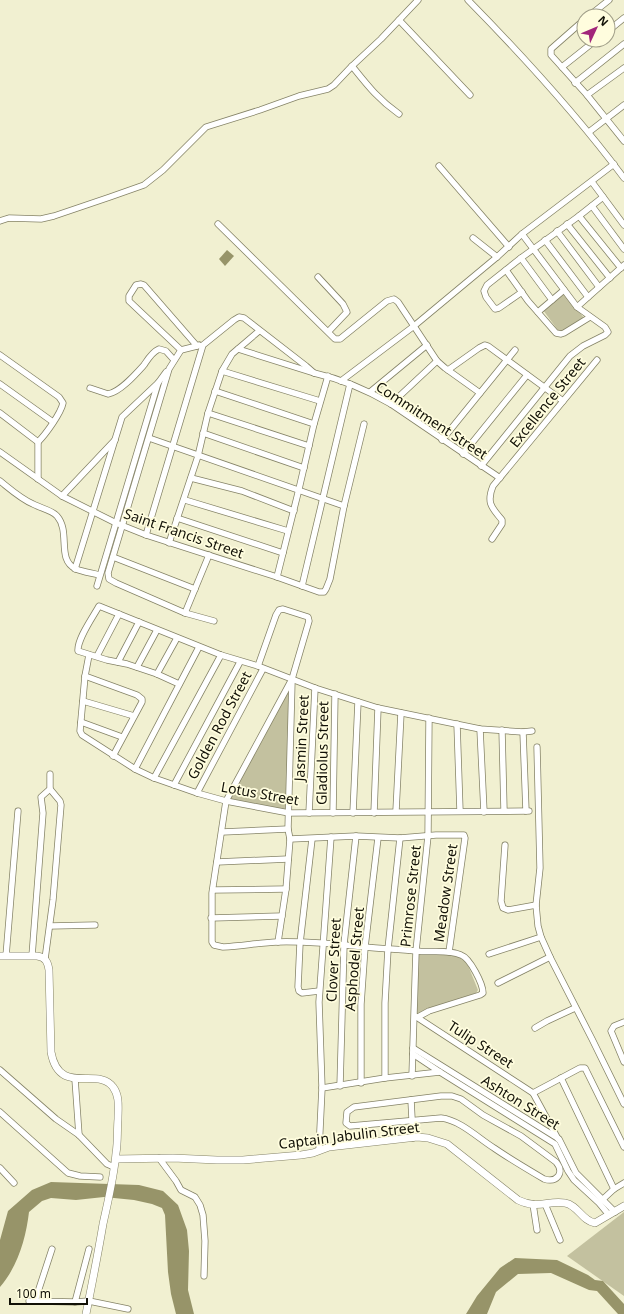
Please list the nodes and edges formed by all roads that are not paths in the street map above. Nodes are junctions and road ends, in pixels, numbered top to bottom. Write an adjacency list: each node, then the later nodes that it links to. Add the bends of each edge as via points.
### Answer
1 (418, 0): 6 (street)
2 (468, 0): 20 (street)
3 (609, 0): 4 (street)
4 (599, 8)
5 (624, 18): 7 (street)
6 (399, 20): 11 (street); 15 (street)
7 (616, 24)
8 (576, 27): 12 (street, via 550,49 551,55)
9 (624, 44): 14 (street)
10 (586, 48): 12 (street)
11 (352, 66): 18 (street, via 373,93); 29 (street, via 328,89 206,127 163,170 144,184 54,216 41,219 9,218)
12 (562, 67): 14 (street)
13 (624, 68): 16 (street)
14 (575, 83): 16 (street)
15 (470, 95)
16 (587, 95): 19 (street)
17 (624, 105): 19 (street)
18 (399, 114)
19 (606, 119): 20 (street); 21 (street)
20 (589, 132): 22 (street)
21 (624, 141)
22 (614, 164): 24 (street); 25 (street)
23 (439, 166): 37 (street)
24 (624, 178)
25 (592, 182): 26 (street); 34 (street)
26 (602, 197): 27 (street); 32 (street)
27 (592, 206): 28 (street); 38 (street)
28 (580, 216): 31 (street); 42 (street)
29 (0, 221)
30 (218, 224): 56 (street)
31 (567, 224): 33 (street); 45 (street)
32 (624, 225)
33 (557, 232): 36 (street); 46 (street)
34 (522, 234): 37 (street); 39 (street)
35 (473, 238): 40 (street)
36 (546, 240): 39 (street); 49 (street)
37 (509, 247): 40 (street)
38 (624, 249)
39 (534, 250): 41 (street); 47 (street)
40 (497, 257): 54 (street)
41 (521, 258): 43 (street); 50 (street)
42 (622, 267): 45 (street)
43 (506, 270): 48 (street); 48 (street, via 484,291 492,307 499,308)
44 (318, 277): 56 (street, via 343,304 347,312)
45 (610, 278): 46 (street)
46 (600, 287): 49 (street)
47 (564, 290): 50 (street); 51 (street)
48 (522, 292): 52 (street)
49 (588, 297): 51 (street)
50 (552, 300): 52 (street)
51 (577, 307): 53 (street)
52 (538, 312): 53 (street, via 559,334)
53 (590, 318): 77 (street, via 605,327 608,332 575,352)
54 (414, 326): 56 (street, via 398,302 392,299 340,339 335,339); 58 (street); 73 (street)
55 (259, 331): 57 (street, via 244,318 239,317); 59 (street); 70 (street)
56 (329, 331)
57 (200, 345): 60 (street); 60 (street, via 144,285 136,285 129,300); 97 (street)
58 (427, 345): 66 (street); 80 (street)
59 (238, 348): 69 (street); 70 (street, Commitment Street)
60 (181, 350): 63 (street)
61 (515, 350): 64 (street)
62 (0, 355): 89 (street, via 59,397 63,405)
63 (174, 360): 67 (street); 78 (street, via 166,351 159,349 118,390 108,394)
64 (507, 360): 68 (street, via 485,345); 71 (street); 81 (street)
65 (597, 360): 83 (street, Excellence Street)
66 (437, 361): 68 (street); 84 (street)
67 (169, 369): 74 (street); 93 (street)
68 (448, 370): 81 (street)
69 (222, 371): 79 (street); 82 (street)
70 (314, 373): 72 (street, Commitment Street)
71 (527, 375): 77 (street); 100 (street)
72 (328, 376): 73 (street, Commitment Street); 82 (street)
73 (340, 381): 76 (street, Commitment Street)
74 (158, 382): 94 (street, via 122,417); 116 (street)
75 (0, 384): 89 (street)
76 (350, 384): 80 (street, Commitment Street); 110 (street)
77 (545, 387): 83 (street); 102 (street)
78 (90, 388)
79 (215, 391): 86 (street); 90 (street)
80 (370, 392): 84 (street, Commitment Street)
81 (480, 393): 95 (street)
82 (320, 401): 90 (street)
83 (563, 402): 105 (street, Excellence Street)
84 (391, 404): 95 (street, Commitment Street)
85 (0, 413): 88 (street)
86 (208, 413): 92 (street); 98 (street)
87 (0, 419): 88 (street)
88 (12, 422): 96 (street)
89 (53, 422): 96 (street)
90 (314, 424): 98 (street)
91 (364, 424): 112 (street)
92 (203, 433): 101 (street); 103 (street)
93 (149, 438): 97 (street); 116 (street)
94 (116, 439): 109 (street); 114 (street)
95 (442, 440): 100 (street, Commitment Street)
96 (38, 442): 106 (street)
97 (173, 446): 101 (street); 118 (street)
98 (309, 446): 103 (street)
99 (0, 452): 106 (street, Saint Francis Street)
100 (464, 454): 102 (street, Commitment Street)
101 (198, 456): 104 (street); 108 (street)
102 (481, 466): 105 (street, Commitment Street)
103 (304, 468): 108 (street)
104 (191, 478): 111 (street); 113 (street, via 242,491)
105 (500, 478): 119 (street, Excellence Street, via 489,495 493,511 502,520)
106 (38, 479): 109 (street, Saint Francis Street)
107 (0, 481): 124 (street, via 32,504 56,515 61,521 64,533 64,552 68,562)
108 (299, 489): 110 (street); 113 (street)
109 (62, 496): 114 (street, Saint Francis Street)
110 (323, 498): 112 (street); 128 (street)
111 (185, 500): 115 (street); 117 (street)
112 (344, 506): 128 (street, Saint Francis Street, via 330,580 326,589 319,592)
113 (294, 511): 117 (street)
114 (92, 512): 116 (street, Saint Francis Street); 124 (street)
115 (177, 518): 120 (street); 121 (street)
116 (119, 524): 118 (street, Saint Francis Street); 123 (street); 125 (street)
117 (288, 530): 121 (street)
118 (146, 535): 120 (street, Saint Francis Street)
119 (492, 539)
120 (169, 543): 122 (street, Saint Francis Street)
121 (283, 553): 126 (street)
122 (209, 555): 126 (street, Saint Francis Street); 129 (street)
123 (113, 557): 129 (street); 130 (street, via 108,573 109,579)
124 (75, 569): 125 (street)
125 (100, 575): 127 (street)
126 (277, 577): 128 (street, Saint Francis Street)
127 (97, 586)
128 (302, 586)
129 (195, 589): 130 (street)
130 (185, 613): 132 (street)
131 (118, 614): 133 (street); 137 (street, via 99,606 78,647 78,651); 139 (street)
132 (214, 621)
133 (139, 622): 134 (street); 140 (street)
134 (157, 630): 135 (street); 142 (street)
135 (177, 638): 136 (street); 144 (street)
136 (199, 647): 138 (street); 147 (street)
137 (89, 655): 139 (street); 145 (street, Lotus Street)
138 (221, 655): 141 (street); 167 (street)
139 (97, 656): 140 (street)
140 (118, 662): 142 (street)
141 (240, 662): 143 (street); 168 (street)
142 (136, 667): 144 (street)
143 (260, 668): 146 (street); 146 (street, Golden Rod Street, via 279,610 306,616 309,621); 170 (street, Golden Rod Street)
144 (157, 674): 147 (street)
145 (85, 676): 150 (street, Lotus Street); 154 (street, via 140,697 142,702)
146 (292, 679): 148 (street); 171 (street); 177 (street)
147 (179, 684): 165 (street)
148 (315, 688): 149 (street); 178 (street, Jasmin Street)
149 (335, 694): 151 (street); 179 (street, Gladiolus Street)
150 (83, 701): 154 (street); 156 (street, Lotus Street)
151 (358, 702): 152 (street); 180 (street)
152 (378, 708): 153 (street); 181 (street)
153 (401, 713): 155 (street); 175 (street)
154 (134, 716): 162 (street)
155 (429, 718): 157 (street); 182 (street, Primrose Street)
156 (82, 722): 162 (street); 164 (street, Lotus Street, via 82,735)
157 (458, 724): 158 (street); 174 (street)
158 (480, 729): 159 (street); 176 (street)
159 (502, 730): 161 (street); 172 (street)
160 (532, 731): 161 (street)
161 (523, 732): 172 (street, Lotus Street, via 528,811)
162 (122, 737): 164 (street)
163 (538, 747): 197 (street, via 540,868)
164 (113, 756): 165 (street, Lotus Street)
165 (135, 769): 167 (street, Lotus Street)
166 (50, 774): 169 (street)
167 (154, 778): 168 (street, Lotus Street)
168 (174, 786): 170 (street, Lotus Street)
169 (50, 789): 201 (street, via 61,805); 213 (street, via 41,797 43,813)
170 (196, 793): 171 (street, Lotus Street)
171 (226, 801): 177 (street, Lotus Street); 184 (street)
172 (504, 810): 176 (street, Lotus Street)
173 (18, 811): 212 (street)
174 (460, 811): 176 (street, Lotus Street); 182 (street, Lotus Street)
175 (396, 812): 181 (street, Lotus Street); 182 (street, Lotus Street)
176 (484, 812)
177 (288, 813): 178 (street, Lotus Street); 183 (street)
178 (309, 813): 179 (street, Lotus Street)
179 (333, 813): 180 (street, Lotus Street)
180 (353, 813): 181 (street, Lotus Street)
181 (374, 813)
182 (428, 813): 187 (street, Primrose Street)
183 (288, 829): 184 (street); 190 (street)
184 (222, 832): 194 (street)
185 (331, 836): 186 (street); 191 (street); 205 (street)
186 (356, 836): 188 (street); 206 (street, Clover Street)
187 (428, 836): 189 (street); 209 (street, Primrose Street); 210 (street, Meadow Street, via 465,836)
188 (378, 838): 189 (street); 207 (street, Asphodel Street)
189 (400, 838): 208 (street)
190 (290, 839): 191 (street); 193 (street)
191 (312, 839): 204 (street)
192 (505, 845): 197 (street, via 502,905 508,910)
193 (288, 859): 194 (street); 195 (street)
194 (217, 862): 196 (street)
195 (286, 889): 196 (street); 198 (street)
196 (213, 890): 199 (street)
197 (536, 905): 202 (street)
198 (282, 916): 199 (street); 203 (street)
199 (211, 918): 203 (street, via 212,942 218,947)
200 (95, 925): 201 (street)
201 (50, 926): 215 (street)
202 (541, 937): 211 (street); 214 (street)
203 (278, 942): 204 (street)
204 (300, 943): 205 (street); 217 (street, via 298,988 302,993)
205 (322, 943): 206 (street); 217 (street)
206 (344, 944): 207 (street); 232 (street, Clover Street)
207 (365, 947): 208 (street); 231 (street, Asphodel Street, via 361,1004)
208 (388, 949): 209 (street); 228 (street)
209 (416, 952): 210 (street); 219 (street, Primrose Street)
210 (449, 952): 219 (street, via 467,958 483,993)
211 (490, 954)
212 (3, 956): 213 (street)
213 (32, 956): 215 (street, via 41,956)
214 (550, 957): 216 (street); 218 (street)
215 (45, 959): 230 (street, via 49,970 53,1060 60,1071)
216 (498, 983)
217 (319, 991): 233 (street)
218 (575, 1008): 221 (street); 236 (street)
219 (417, 1017): 222 (street, Primrose Street); 234 (street, Tulip Street)
220 (624, 1022): 223 (street, via 614,1026 611,1031)
221 (535, 1028)
222 (413, 1051): 225 (street, Ashton Street); 226 (street, Ashton Street); 227 (street, Primrose Street)
223 (624, 1062)
224 (0, 1070): 239 (street, via 50,1114)
225 (447, 1070): 226 (street); 241 (street, Ashton Street)
226 (440, 1072): 227 (street); 241 (street, Ashton Street)
227 (412, 1076): 228 (street)
228 (385, 1078): 231 (street)
229 (561, 1078): 234 (street); 242 (street, via 585,1068); 250 (street)
230 (75, 1079): 239 (street); 245 (street, via 102,1080 111,1084 116,1093 118,1101)
231 (361, 1083): 232 (street)
232 (340, 1086): 233 (street)
233 (322, 1088): 243 (street)
234 (533, 1093): 241 (street)
235 (411, 1100): 238 (street); 238 (street, via 354,1107 347,1112 345,1118 350,1126); 238 (street, via 449,1096 461,1100 542,1151 558,1164 560,1172 555,1179 544,1179 447,1118)
236 (624, 1104)
237 (0, 1112): 247 (street, via 68,1173)
238 (412, 1120): 240 (street)
239 (79, 1135): 245 (street, via 106,1164)
240 (413, 1138): 243 (street, Captain Jabulin Street); 252 (street, Captain Jabulin Street, via 428,1138 446,1144 518,1200)
241 (557, 1142): 251 (street, Ashton Street, via 576,1172)
242 (624, 1147)
243 (319, 1150): 244 (street, Captain Jabulin Street, via 301,1155 244,1160)
244 (159, 1158): 245 (street, Captain Jabulin Street); 260 (street, via 181,1190 195,1197 200,1205 205,1240)
245 (114, 1166): 261 (street)
246 (0, 1168): 248 (street)
247 (100, 1177)
248 (14, 1183)
249 (624, 1183): 250 (street)
250 (614, 1189): 251 (street)
251 (601, 1201): 255 (street, Ashton Street)
252 (533, 1204): 253 (street, Captain Jabulin Street); 256 (street)
253 (545, 1204): 255 (street, Captain Jabulin Street, via 571,1205 587,1220 596,1223); 257 (street)
254 (624, 1206): 255 (street, Captain Jabulin Street)
255 (612, 1213)
256 (537, 1230)
257 (560, 1240)
258 (88, 1249): 262 (street)
259 (52, 1250): 262 (street, via 32,1301)
260 (204, 1276)
261 (89, 1301): 262 (street); 263 (street); 264 (street)
262 (75, 1302)
263 (128, 1309)
264 (86, 1314)

